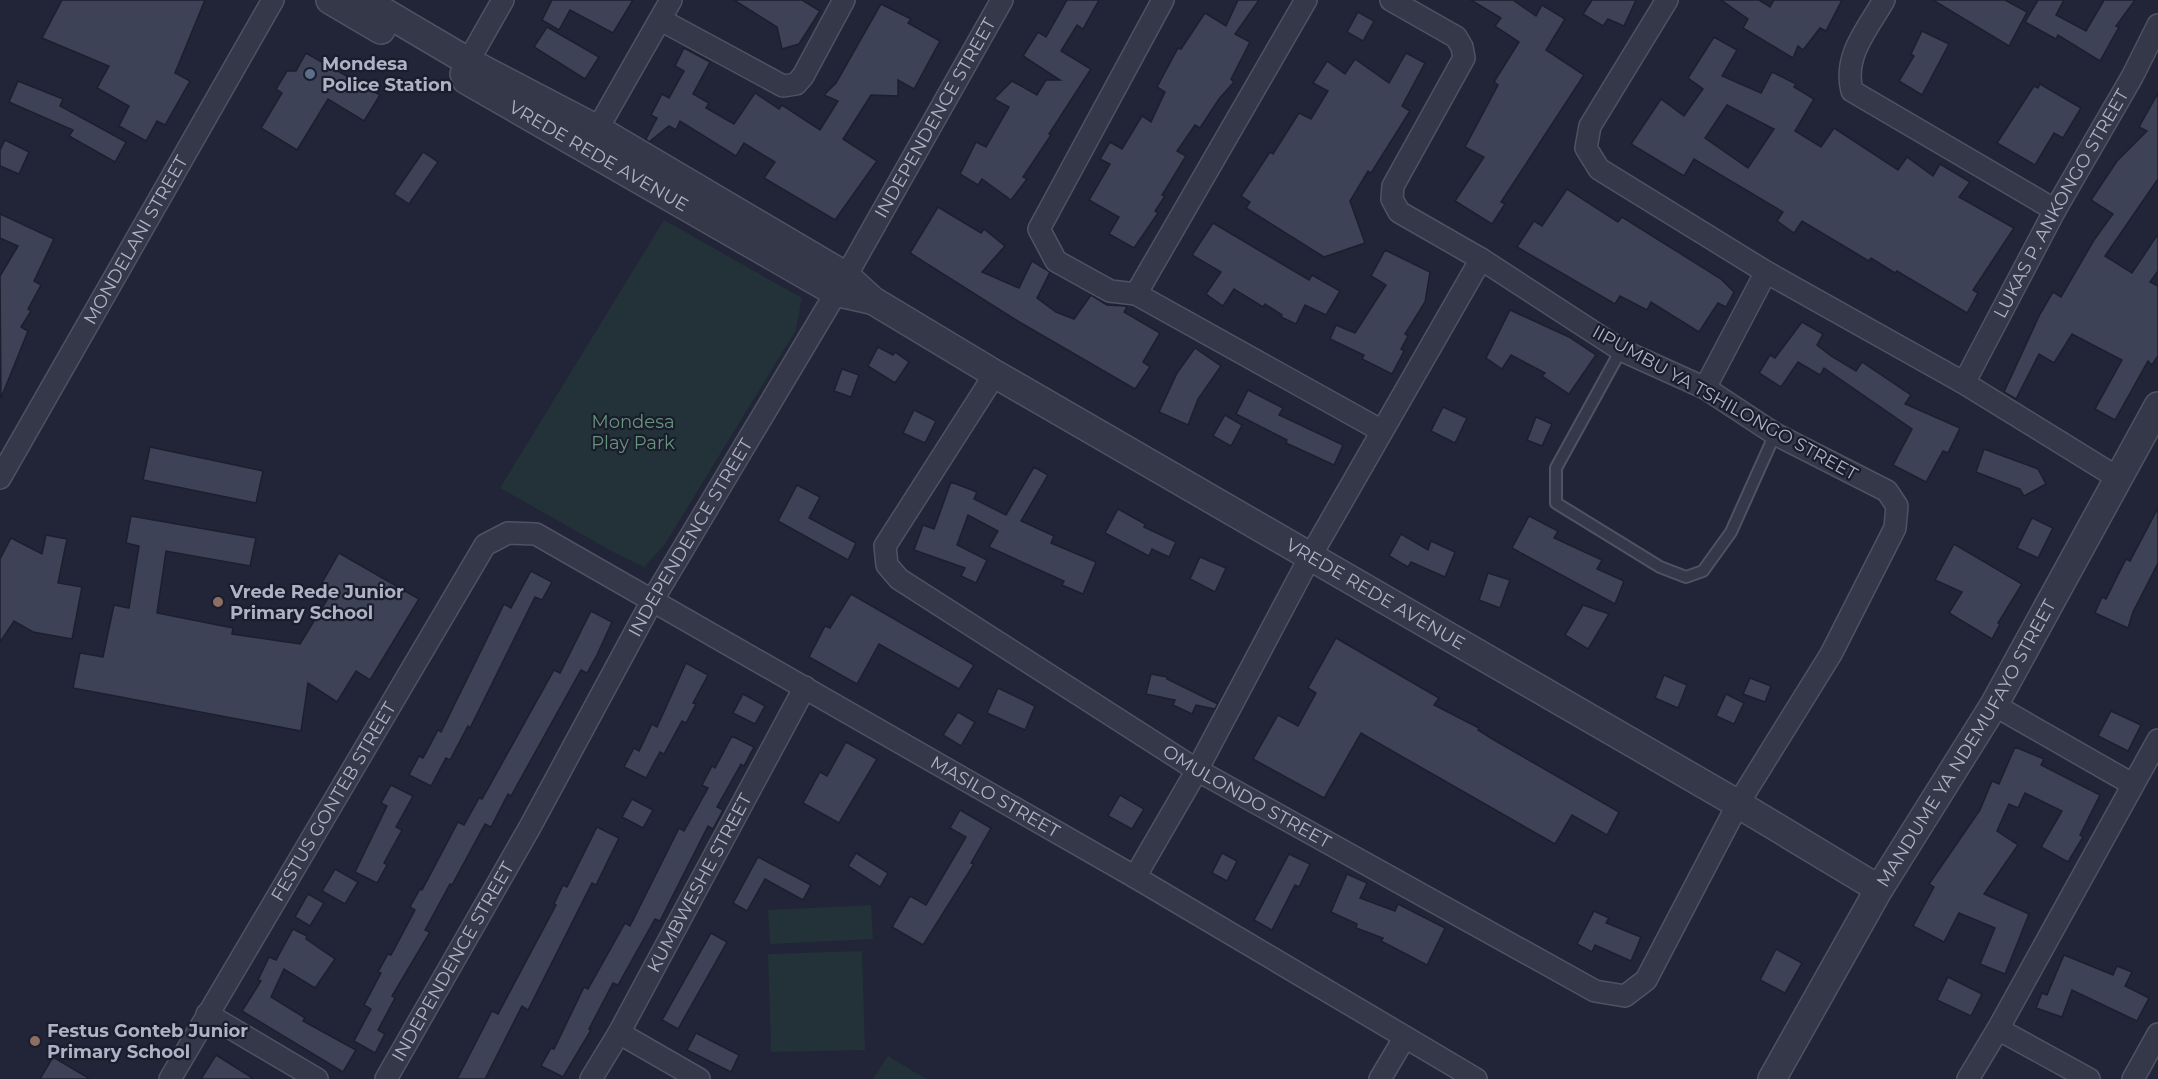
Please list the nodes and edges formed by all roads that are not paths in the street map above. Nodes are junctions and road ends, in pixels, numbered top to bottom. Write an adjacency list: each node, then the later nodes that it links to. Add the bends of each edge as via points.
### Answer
1 (273, 0): 29 (street, MONDELANI STREET)
2 (330, 0): 15 (street, VREDE REDE AVENUE)
3 (364, 0): 15 (street, VREDE REDE AVENUE)
4 (503, 0): 15 (street)
5 (671, 0): 13 (street)
6 (844, 0): 13 (street, via 803,76 796,84 783,86)
7 (1002, 0): 20 (street, INDEPENDENCE STREET)
8 (1163, 0): 21 (street, via 1039,229 1056,261 1110,291)
9 (1306, 0): 21 (street)
10 (1391, 0): 18 (street, IIPUMBU YA TSHILONGO STREET, via 1456,37 1464,58 1393,186 1392,200 1399,212)
11 (1668, 0): 19 (street, via 1590,126 1586,148 1599,169)
12 (1884, 0): 17 (street, via 1850,61 1852,91)
13 (661, 20): 16 (street)
14 (2158, 25): 17 (street, LUKAS P. ANKONGO STREET)
15 (464, 69): 16 (street, VREDE REDE AVENUE)
16 (592, 138): 20 (street, VREDE REDE AVENUE)
17 (2055, 210): 24 (street, LUKAS P. ANKONGO STREET)
18 (1481, 259): 22 (street, IIPUMBU YA TSHILONGO STREET); 27 (street)
19 (1766, 272): 24 (street); 25 (street)
20 (840, 284): 23 (street, VREDE REDE AVENUE); 33 (street, INDEPENDENCE STREET)
21 (1136, 294): 27 (street)
22 (1621, 350): 25 (street, IIPUMBU YA TSHILONGO STREET); 28 (lane, via 1556,468 1556,503 1660,567 1686,577 1703,571 1731,532)
23 (995, 374): 32 (street, VREDE REDE AVENUE); 37 (street, OMULONDO STREET, via 885,546 887,565 899,579)
24 (1964, 383): 30 (street)
25 (1705, 388): 28 (street, IIPUMBU YA TSHILONGO STREET)
26 (2158, 406): 30 (street, MANDUME YA NDEMUFAYO STREET)
27 (1382, 431): 32 (street)
28 (1775, 434): 39 (street, IIPUMBU YA TSHILONGO STREET, via 1887,491 1898,506 1895,528 1831,654)
29 (0, 478)
30 (2118, 478): 35 (street, MANDUME YA NDEMUFAYO STREET)
31 (508, 533): 33 (street, MASILO STREET, via 536,534); 42 (street, FESTUS GONTEB STREET, via 486,545)
32 (1310, 556): 37 (street); 39 (street, VREDE REDE AVENUE)
33 (652, 601): 34 (street, MASILO STREET); 49 (street, INDEPENDENCE STREET, via 530,827)
34 (805, 687): 40 (street, MASILO STREET); 44 (street, KUMBWESHE STREET)
35 (1994, 705): 38 (street); 41 (street, MANDUME YA NDEMUFAYO STREET)
36 (2158, 741): 38 (street)
37 (1197, 770): 39 (street, OMULONDO STREET, via 1595,991 1625,996 1646,980); 40 (street)
38 (2132, 784): 43 (street)
39 (1738, 804): 41 (street, VREDE REDE AVENUE)
40 (1135, 877): 46 (street, MASILO STREET)
41 (1879, 889): 54 (street, MANDUME YA NDEMUFAYO STREET)
42 (207, 1014): 47 (street, FESTUS GONTEB STREET); 48 (street)
43 (1998, 1029): 55 (street); 56 (street)
44 (620, 1033): 50 (street, KUMBWESHE STREET); 51 (street)
45 (2158, 1034): 57 (street)
46 (1405, 1037): 52 (street); 53 (street, MASILO STREET)
47 (170, 1079)
48 (317, 1079)
49 (386, 1079)
50 (591, 1079)
51 (699, 1079)
52 (1380, 1079)
53 (1476, 1079)
54 (1772, 1079)
55 (1968, 1079)
56 (2089, 1079)
57 (2133, 1079)

